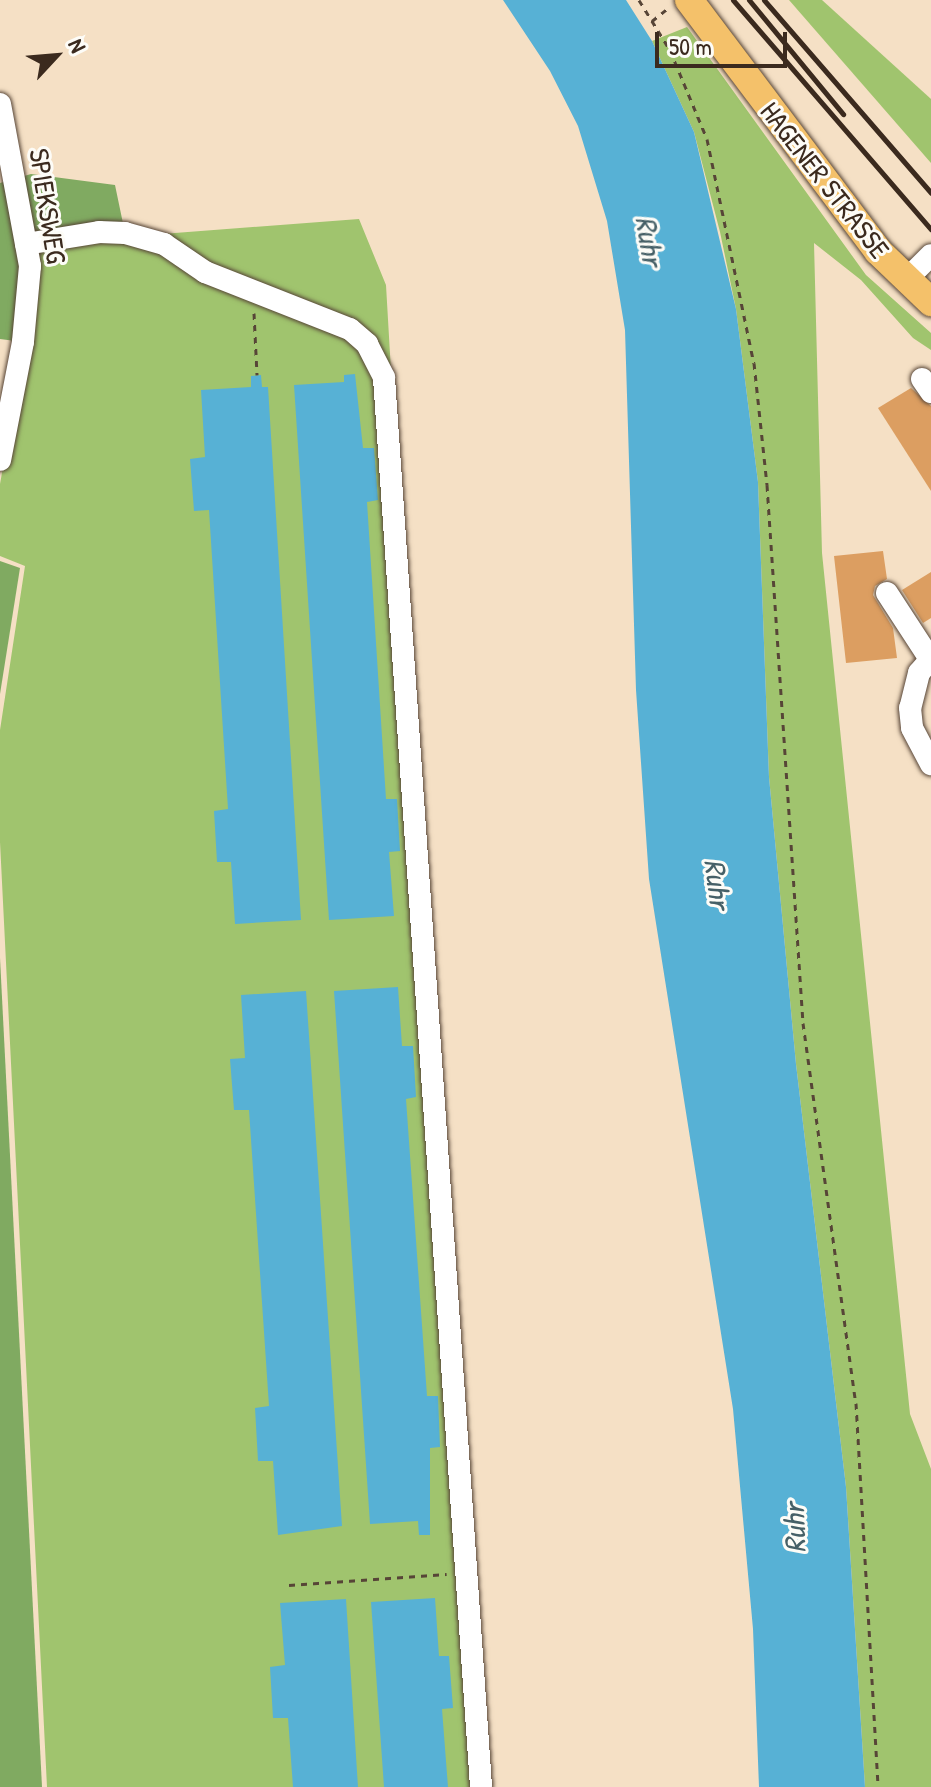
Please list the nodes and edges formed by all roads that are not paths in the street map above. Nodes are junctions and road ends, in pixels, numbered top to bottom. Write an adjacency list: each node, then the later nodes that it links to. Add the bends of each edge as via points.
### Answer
1 (689, 0): 5 (main road, HAGENER STRASSE, via 805,159)
2 (0, 104): 3 (street, SPIEKSWEG)
3 (26, 244): 8 (street, SPIEKSWEG, via 29,289); 13 (street, via 125,233 164,244 205,272 350,329 367,344 384,378)
4 (931, 255): 5 (street, HAGENER STRASSE)
5 (906, 280): 6 (main road, HAGENER STRASSE)
6 (931, 302)
7 (0, 339): 8 (street)
8 (23, 342): 9 (street, SPIEKSWEG)
9 (0, 460)
10 (887, 593): 11 (street)
11 (930, 659): 12 (street, via 919,673 910,708 912,728)
12 (931, 764)
13 (481, 1787)

